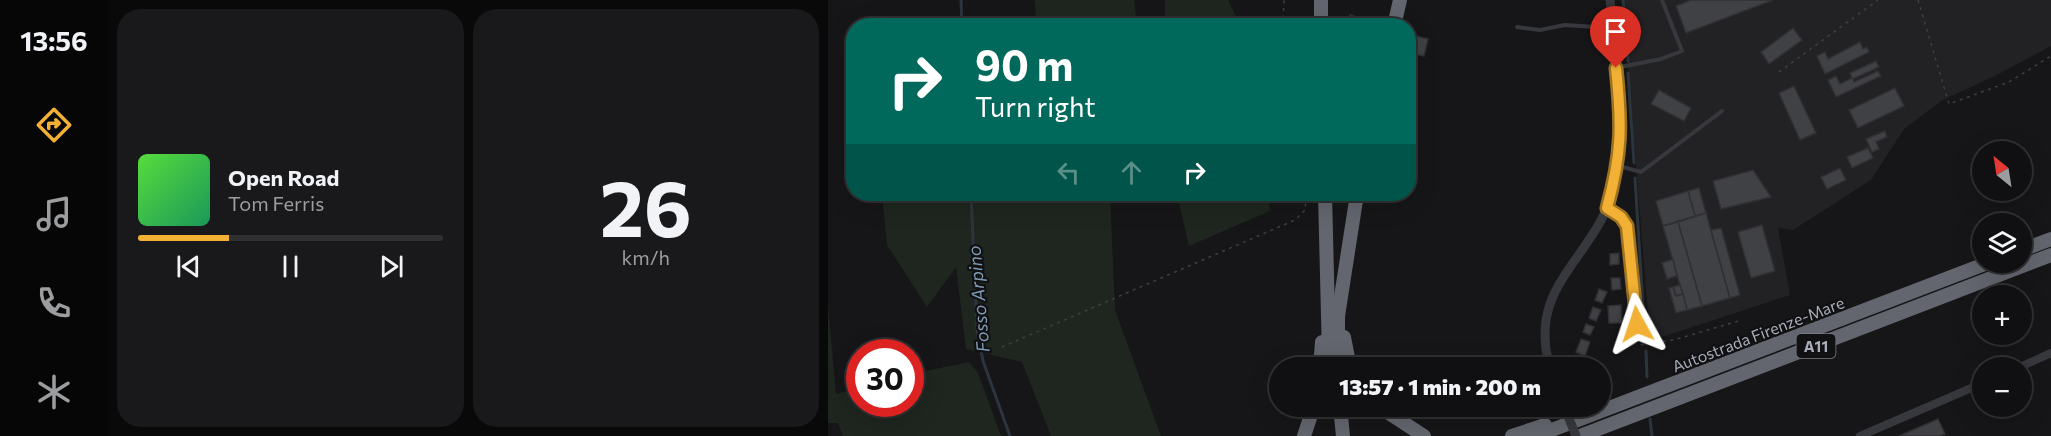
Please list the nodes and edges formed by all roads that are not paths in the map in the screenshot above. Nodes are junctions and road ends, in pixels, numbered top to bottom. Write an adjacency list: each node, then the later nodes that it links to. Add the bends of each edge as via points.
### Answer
1 (1321, 0): 5 (highway)
2 (1400, 0): 6 (highway)
3 (1610, 0): 8 (street)
4 (1662, 0): 9 (lane, via 1682,51)
5 (1321, 18)
6 (1396, 18)
7 (1517, 27): 8 (lane)
8 (1612, 28): 9 (street)
9 (1616, 68): 11 (street, via 1622,140)
10 (1722, 111): 11 (lane, via 1641,172)
11 (1618, 166): 14 (street)
12 (1325, 201): 17 (highway)
13 (1357, 201): 19 (highway)
14 (1607, 208): 21 (street, via 1627,226); 28 (street, via 1567,269 1548,308 1544,346)
15 (2051, 239): 16 (highway)
16 (2032, 246)
17 (1327, 247): 24 (highway); 25 (highway)
18 (2051, 255): 45 (highway, Autostrada Firenze-Mare / A11)
19 (1345, 265): 26 (highway, via 1338,316); 27 (highway, via 1343,331)
20 (1972, 269): 22 (highway, Autostrada Firenze-Mare / A11)
21 (1637, 324)
22 (1767, 348): 31 (highway); 43 (highway, Autostrada Firenze-Mare / A11)
23 (2051, 353): 29 (street)
24 (1321, 357)
25 (1330, 357)
26 (1338, 357)
27 (1348, 357)
28 (1547, 357)
29 (2032, 362)
30 (1972, 387): 46 (street)
31 (1611, 399)
32 (1310, 417): 38 (highway)
33 (1334, 417): 39 (highway)
34 (1341, 417): 40 (highway)
35 (1395, 417): 41 (highway)
36 (1562, 417): 42 (highway)
37 (1568, 417): 44 (street, bridge)
38 (1304, 436)
39 (1335, 436)
40 (1343, 436)
41 (1424, 436)
42 (1512, 436)
43 (1536, 436)
44 (1576, 436)
45 (1580, 436)
46 (1860, 436)

